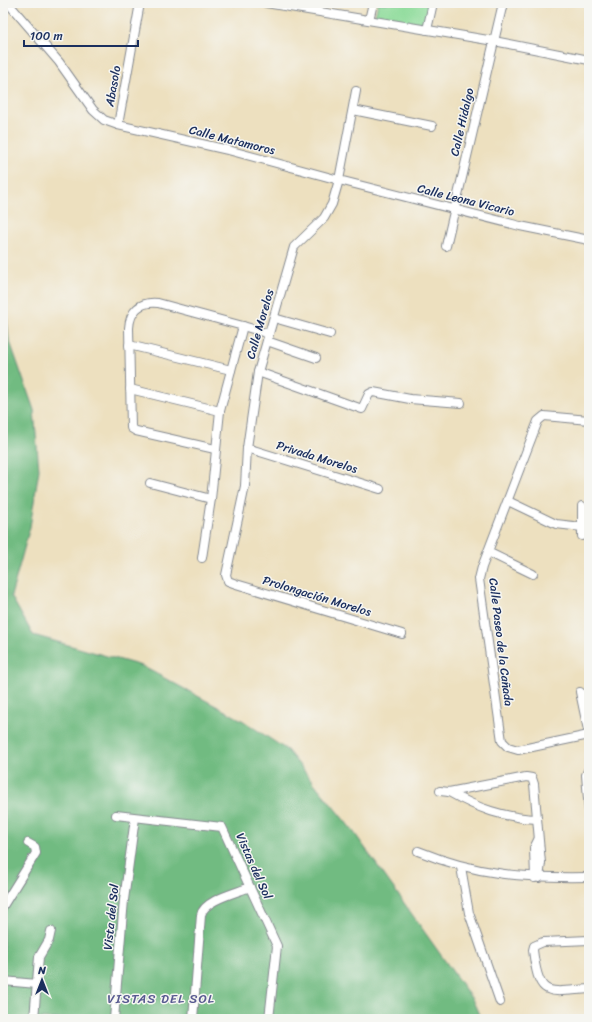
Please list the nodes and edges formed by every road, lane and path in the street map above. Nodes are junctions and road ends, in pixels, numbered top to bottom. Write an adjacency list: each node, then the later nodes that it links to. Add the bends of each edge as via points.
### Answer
1 (8, 3): 13 (street, Calle Matamoros, via 59,62 93,110 104,120)
2 (140, 3): 13 (street, Abasolo)
3 (266, 3): 7 (street)
4 (373, 3): 7 (street)
5 (433, 3): 8 (street)
6 (502, 3): 9 (street, Calle Hidalgo)
7 (369, 20): 8 (street)
8 (427, 30): 9 (street)
9 (494, 41): 10 (street); 16 (street, Calle Hidalgo)
10 (589, 60)
11 (356, 91): 12 (street, Calle Morelos)
12 (353, 110): 14 (street); 15 (street, Calle Morelos)
13 (118, 125): 15 (street, Calle Matamoros, via 228,150)
14 (432, 126)
15 (339, 180): 16 (street, Calle Leona Vicario); 19 (street, Calle Morelos, via 326,215 294,248)
16 (454, 209): 17 (street, Calle Leona Vicario); 18 (street, Calle Hidalgo)
17 (589, 240)
18 (446, 246)
19 (274, 318): 21 (street); 22 (street, Calle Morelos)
20 (244, 326): 22 (street); 23 (street, via 150,302 135,309 131,314); 25 (street)
21 (330, 334)
22 (268, 338): 24 (street); 26 (street, Calle Morelos)
23 (129, 345): 25 (street); 27 (street)
24 (316, 358)
25 (231, 370): 29 (street)
26 (258, 372): 28 (street, via 362,409 369,394 373,392 410,399); 31 (street, Calle Morelos)
27 (130, 389): 29 (street); 32 (street, via 130,423 133,430)
28 (461, 403)
29 (220, 411): 32 (street)
30 (589, 420): 36 (street, Calle Paseo de la Cañada, via 548,416 540,418)
31 (247, 448): 34 (street, Privada Morelos); 43 (street, Calle Morelos, via 245,486)
32 (215, 449): 35 (street)
33 (150, 483): 35 (street)
34 (380, 489)
35 (211, 499): 41 (street)
36 (508, 501): 38 (street, via 556,524); 40 (street, Calle Paseo de la Cañada)
37 (582, 506): 38 (street)
38 (582, 527): 39 (street)
39 (582, 536)
40 (488, 552): 42 (street); 46 (street, Calle Paseo de la Cañada, via 479,579 502,741 508,747 518,750)
41 (202, 558)
42 (533, 574)
43 (226, 579): 44 (street, Prolongación Morelos)
44 (402, 634)
45 (580, 692): 46 (street)
46 (589, 735)
47 (589, 769): 48 (street, via 586,775)
48 (589, 811)
49 (116, 816): 50 (street, Vistas del Sol)
50 (135, 818): 57 (street, Vistas del Sol, via 222,827); 66 (street, Vista del Sol, via 124,900)
51 (537, 819): 51 (street, via 534,784 530,777 445,791 494,813); 56 (street, via 541,863)
52 (28, 843): 58 (street, via 35,847 36,853)
53 (418, 851): 54 (street)
54 (462, 866): 56 (street, via 501,875); 64 (street, via 469,913)
55 (589, 877): 56 (street)
56 (537, 878)
57 (250, 887): 67 (street, via 203,908); 68 (street, Vistas del Sol, via 277,948)
58 (3, 906)
59 (50, 931): 62 (street, via 49,940 39,957)
60 (589, 940): 63 (street, via 543,942 534,946 533,950 541,984 546,990 554,992)
61 (3, 981): 62 (street)
62 (37, 984): 65 (street)
63 (589, 989)
64 (500, 1002)
65 (34, 1019)
66 (114, 1019)
67 (193, 1019)
68 (269, 1019)

